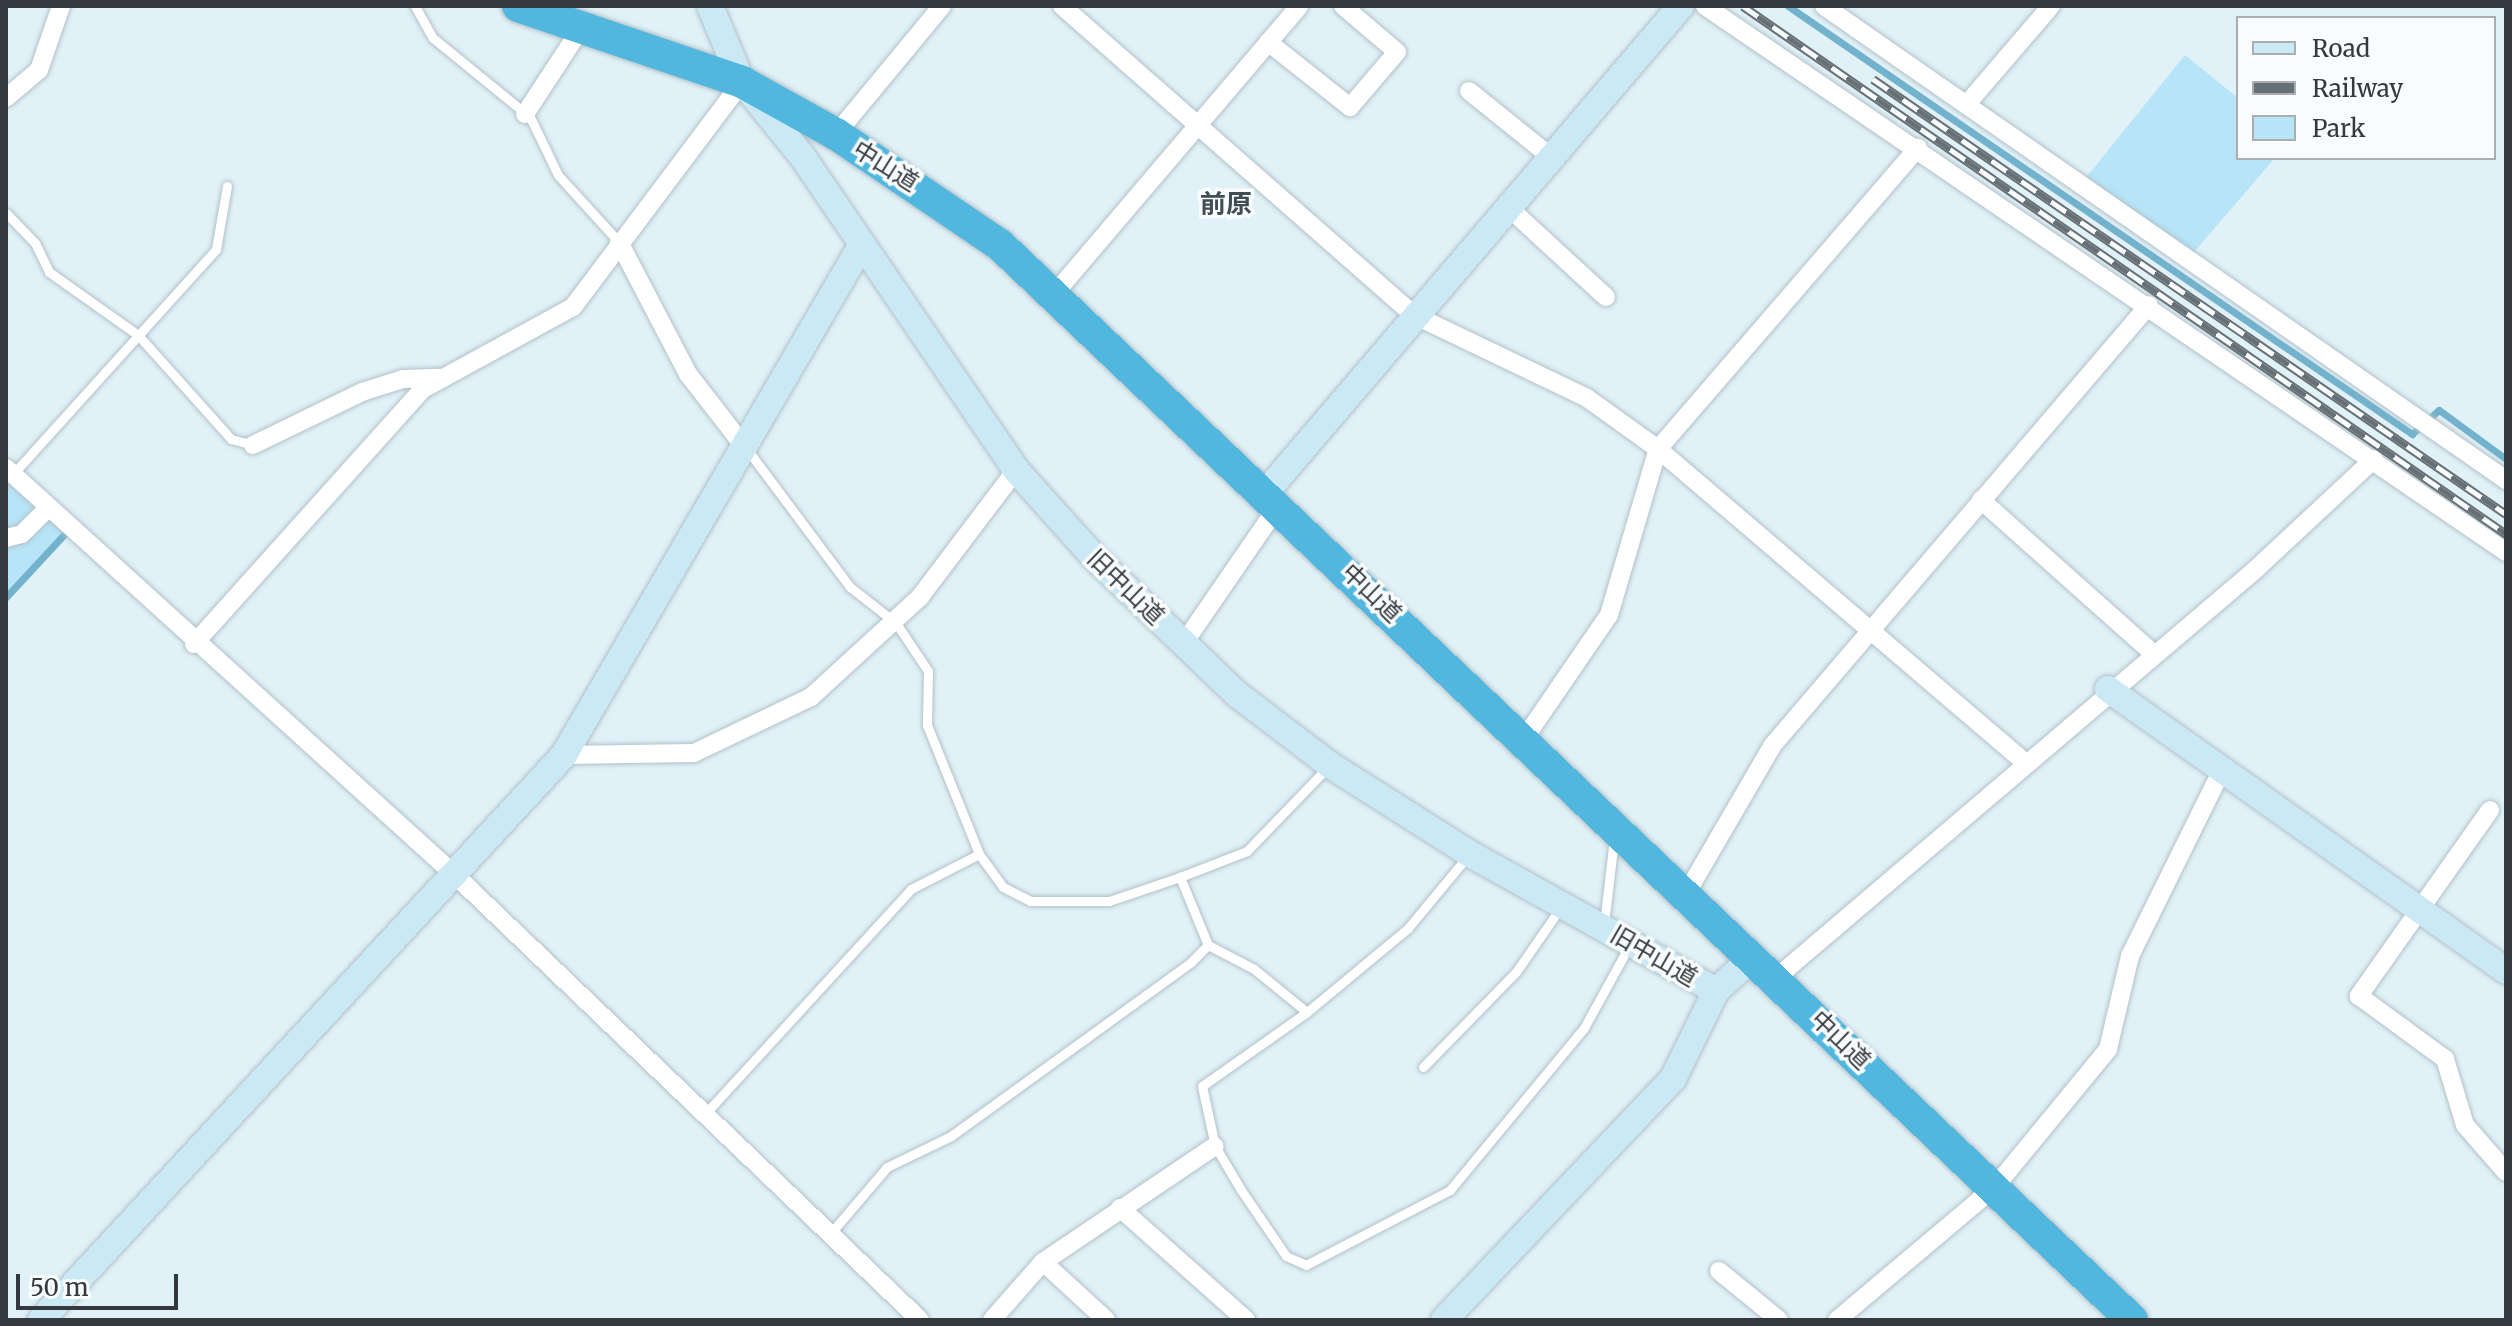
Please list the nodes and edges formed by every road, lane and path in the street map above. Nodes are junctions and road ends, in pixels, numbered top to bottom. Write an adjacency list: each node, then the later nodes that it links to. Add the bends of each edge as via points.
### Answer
1 (61, 6): 17 (street, via 39,70)
2 (415, 6): 19 (lane, via 433,38)
3 (518, 6): 13 (highway, 中山道)
4 (710, 6): 15 (street, 旧中山道)
5 (942, 6): 21 (street)
6 (1062, 6): 20 (street)
7 (1299, 6): 14 (street)
8 (1343, 6): 14 (street, via 1397,52 1350,107)
9 (1681, 6): 23 (street)
10 (1705, 6): 22 (street)
11 (1824, 6): 18 (street)
12 (2051, 6): 18 (street)
13 (584, 24): 15 (highway, 中山道); 19 (street)
14 (1268, 42): 20 (street)
15 (742, 82): 21 (highway, 中山道); 27 (street); 28 (street, 旧中山道)
16 (1469, 91): 23 (street)
17 (6, 98)
18 (1966, 105): 41 (street)
19 (525, 114): 27 (lane, via 558,175)
20 (1198, 123): 29 (street); 32 (street)
21 (836, 134): 29 (highway, 中山道, via 934,196)
22 (1918, 148): 31 (street); 37 (street)
23 (1551, 157): 25 (street)
24 (227, 186): 33 (lane, via 216,249)
25 (1508, 207): 30 (street); 32 (street)
26 (6, 213): 33 (lane, via 35,243 49,272)
27 (619, 242): 34 (street, via 573,307); 36 (street, via 688,374)
28 (861, 246): 36 (street); 39 (street, 旧中山道)
29 (1056, 292): 42 (highway, 中山道)
30 (1606, 297)
31 (2149, 305): 38 (street); 43 (street)
32 (1414, 315): 37 (street, via 1587,398); 42 (street)
33 (138, 335): 35 (lane, via 231,439); 40 (lane)
34 (443, 378): 35 (street, via 403,379 362,392); 50 (street, via 423,389)
35 (253, 445)
36 (743, 445): 47 (lane, via 850,587); 54 (street)
37 (1658, 449): 48 (street); 53 (street, via 1609,615)
38 (2374, 459): 46 (street); 51 (street)
39 (1016, 470): 47 (street); 49 (street, 旧中山道)
40 (10, 471): 44 (street)
41 (2506, 480)
42 (1273, 499): 49 (street); 53 (highway, 中山道)
43 (1981, 500): 48 (street); 51 (street)
44 (49, 507): 45 (street, via 22,534); 50 (street)
45 (6, 538)
46 (2506, 552)
47 (896, 623): 54 (street, via 811,697 694,753); 60 (lane, via 928,671 927,725)
48 (1867, 633): 55 (street); 64 (street, via 1772,746)
49 (1184, 643): 56 (street, 旧中山道)
50 (194, 644): 62 (street)
51 (2153, 653): 52 (street)
52 (2108, 689): 55 (street); 57 (street)
53 (1524, 739): 59 (highway, 中山道)
54 (564, 755): 62 (street)
55 (2024, 762): 70 (street)
56 (1330, 765): 61 (street, 旧中山道); 63 (lane, via 1247,851)
57 (2222, 770): 66 (street); 78 (street, via 2130,956 2108,1049)
58 (2490, 810): 66 (street)
59 (1616, 827): 64 (highway, 中山道); 67 (lane)
60 (979, 854): 63 (lane, via 1003,887 1030,901 1109,901); 75 (lane, via 911,889)
61 (1470, 854): 65 (street, 旧中山道); 73 (lane, via 1408,928)
62 (456, 876): 75 (street); 84 (street)
63 (1180, 877): 69 (lane)
64 (1686, 894): 70 (highway, 中山道)
65 (1563, 904): 67 (street, 旧中山道); 74 (lane, via 1516,972)
66 (2419, 909): 71 (street); 77 (street, via 2359,996 2445,1059 2465,1125)
67 (1603, 927): 68 (street, 旧中山道)
68 (1631, 943): 72 (street, 旧中山道); 76 (lane, via 1584,1028 1450,1190 1306,1265 1286,1256)
69 (1208, 945): 73 (lane, via 1254,969); 80 (lane, via 951,1136 887,1167)
70 (1764, 968): 72 (street); 78 (highway, 中山道)
71 (2506, 971)
72 (1716, 991): 83 (street, via 1673,1079)
73 (1307, 1012): 76 (lane, via 1202,1086)
74 (1423, 1067)
75 (705, 1114): 80 (street)
76 (1215, 1146): 79 (street)
77 (2506, 1172)
78 (1994, 1188): 90 (street); 91 (highway, 中山道)
79 (1120, 1208): 81 (street); 88 (street)
80 (830, 1234): 85 (street)
81 (1043, 1262): 86 (street); 87 (street)
82 (1719, 1271): 89 (street)
83 (1455, 1316)
84 (41, 1320)
85 (920, 1320)
86 (992, 1320)
87 (1106, 1320)
88 (1246, 1320)
89 (1779, 1320)
90 (1837, 1320)
91 (2132, 1320)

